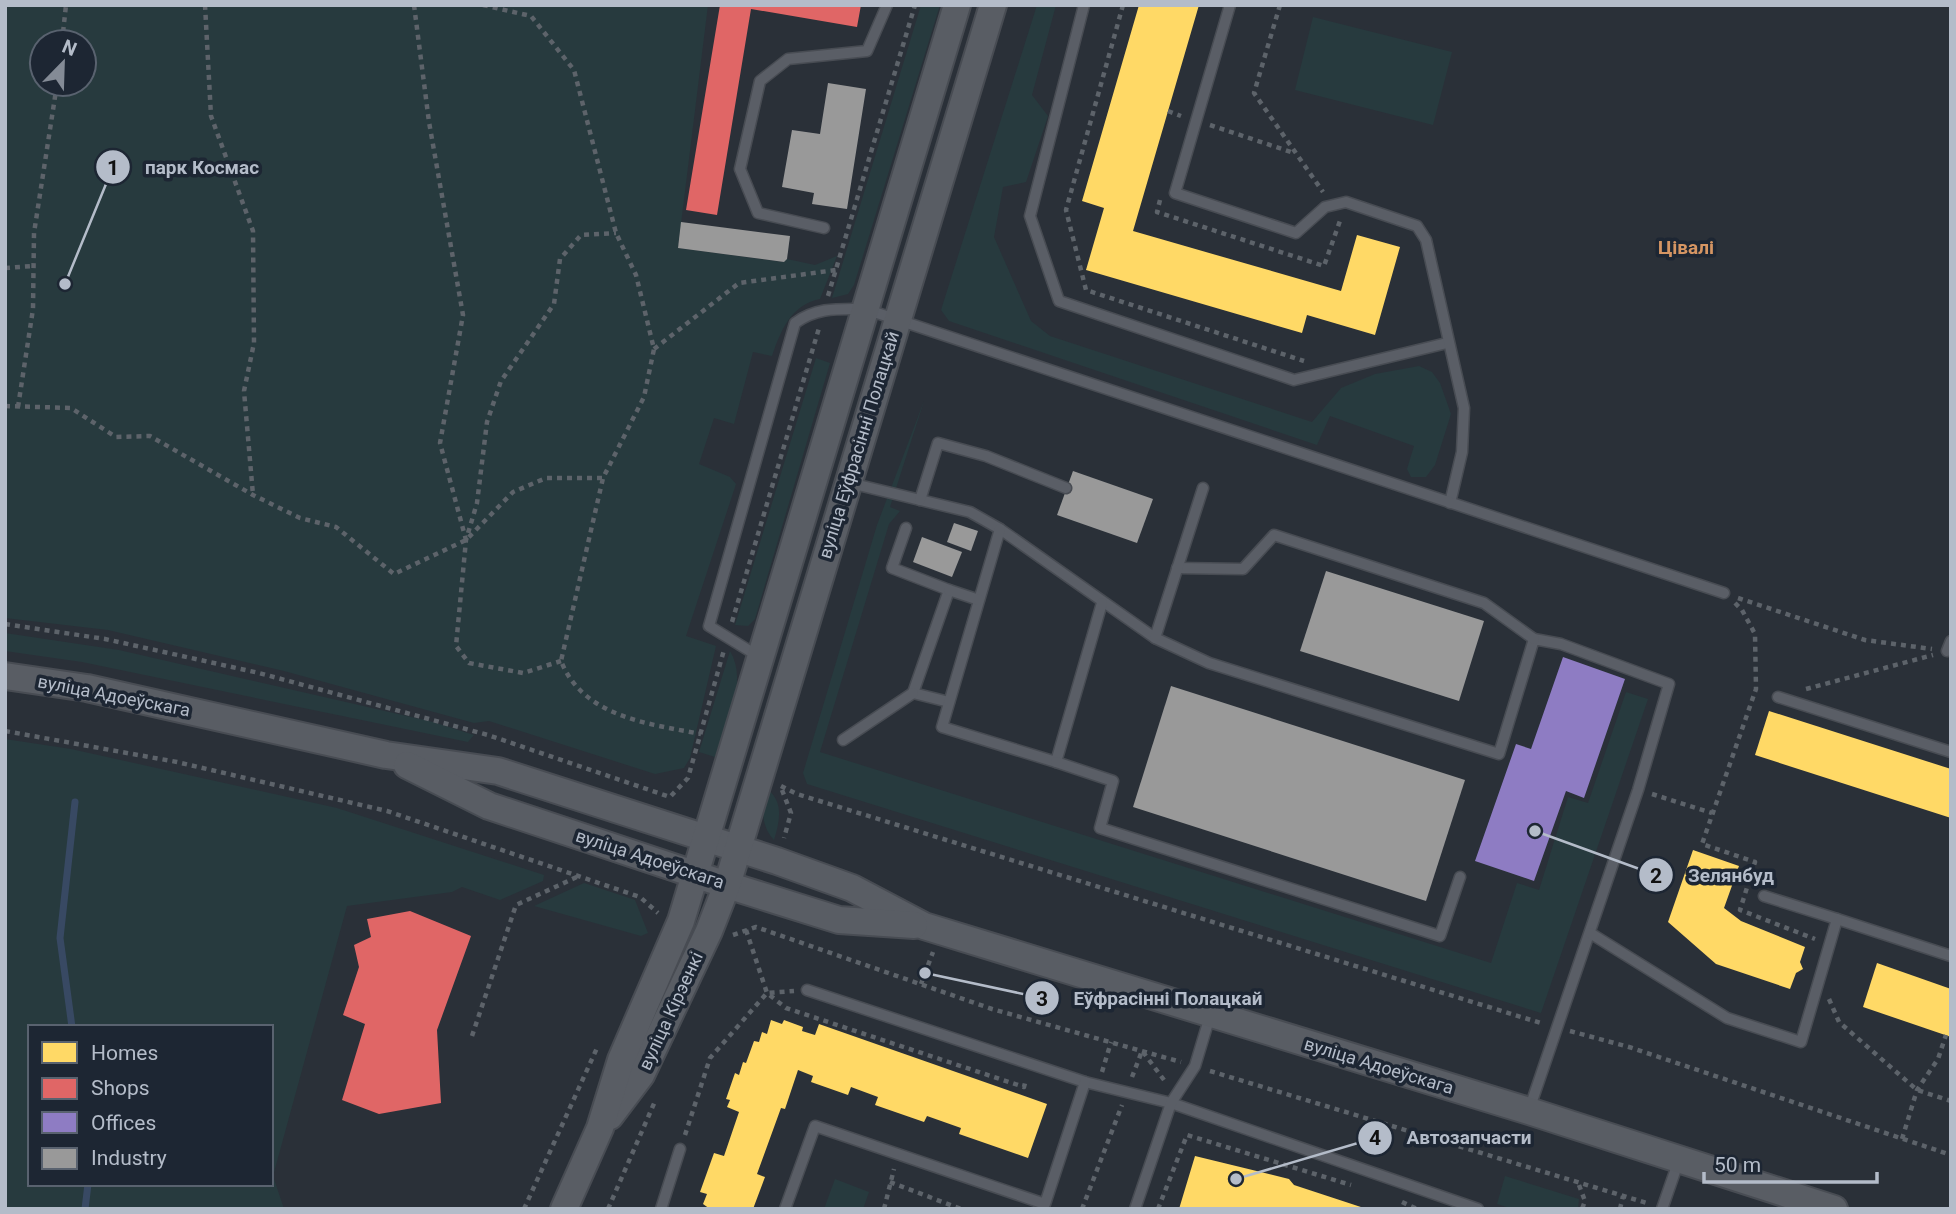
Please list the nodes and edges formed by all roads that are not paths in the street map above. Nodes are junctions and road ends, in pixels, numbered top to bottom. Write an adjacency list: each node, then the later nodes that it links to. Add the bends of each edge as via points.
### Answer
1 (887, 5): 6 (lane, via 867,51 788,59 760,81 740,169 758,213)
2 (957, 5): 7 (main road, вуліца Еўфрасінні Полацкай)
3 (993, 5): 8 (main road, вуліца Еўфрасінні Полацкай)
4 (1084, 5): 9 (lane, via 1030,216 1059,301 1294,380)
5 (1230, 5): 9 (lane, via 1175,193 1296,233 1325,207 1346,202 1417,226 1426,240)
6 (824, 228)
7 (864, 309): 8 (lane); 24 (main road, вуліца Еўфрасінні Полацкай); 24 (lane, via 810,312 795,323 709,626)
8 (897, 320): 10 (main road, вуліца Еўфрасінні Полацкай); 14 (lane)
9 (1447, 343): 14 (lane, via 1464,408 1462,452)
10 (848, 482): 13 (lane); 34 (main road, вуліца Еўфрасінні Полацкай)
11 (1066, 488): 13 (lane, via 986,456 938,443)
12 (1203, 488): 17 (lane)
13 (920, 500): 16 (lane, via 970,512)
14 (1450, 503): 19 (lane)
15 (906, 528): 18 (lane, via 892,568)
16 (1000, 528): 20 (lane); 21 (lane)
17 (1177, 568): 22 (lane); 23 (lane, via 1243,569 1274,535 1485,603)
18 (949, 590): 20 (lane); 26 (lane)
19 (1724, 593)
20 (979, 600): 28 (lane)
21 (1102, 603): 22 (lane); 32 (lane)
22 (1154, 638): 23 (lane, via 1209,663 1499,754)
23 (1534, 639): 41 (lane, via 1561,644 1669,684)
24 (762, 658): 33 (main road, вуліца Еўфрасінні Полацкай)
25 (5, 676): 31 (main road, вуліца Адоеўскага, via 87,688)
26 (914, 693): 28 (lane); 29 (lane)
27 (1778, 696): 30 (lane)
28 (949, 702): 32 (lane, via 942,727)
29 (843, 740)
30 (1951, 752)
31 (386, 755): 33 (main road, вуліца Адоеўскага, via 498,771); 35 (main road, вуліца Адоеўскага, via 489,806)
32 (1056, 762): 36 (lane, via 1113,781 1100,828 1440,936)
33 (707, 838): 34 (main road, вуліца Адоеўскага); 35 (main road, вуліца Еўфрасінні Полацкай)
34 (739, 848): 37 (main road, вуліца Еўфрасінні Полацкай); 40 (main road, вуліца Адоеўскага, via 852,888)
35 (695, 875): 37 (main road, вуліца Адоеўскага); 48 (main road, вуліца Кірэенкі, via 681,921 621,1059)
36 (1460, 877)
37 (727, 885): 40 (main road, вуліца Адоеўскага, via 839,920); 48 (main road, вуліца Кірэенкі, via 642,1075)
38 (1764, 896): 39 (lane)
39 (1837, 919): 41 (lane, via 1801,1042 1727,1018); 42 (lane)
40 (932, 928): 44 (main road, вуліца Адоеўскага)
41 (1590, 933): 47 (lane)
42 (1951, 956)
43 (807, 990): 45 (lane)
44 (1210, 1016): 46 (lane, via 1195,1066); 47 (main road, вуліца Адоеўскага)
45 (1085, 1082): 46 (lane, via 1126,1094); 54 (lane, via 1045,1204 815,1126)
46 (1174, 1099): 55 (lane); 56 (lane)
47 (1529, 1111): 50 (main road, вуліца Адоеўскага)
48 (600, 1128): 52 (main road, вуліца Кірэенкі)
49 (680, 1149): 53 (lane)
50 (1679, 1160): 51 (lane); 57 (main road, вуліца Адоеўскага, via 1779,1196)
51 (1662, 1208)
52 (564, 1209)
53 (661, 1209)
54 (785, 1209)
55 (1135, 1209)
56 (1478, 1209)
57 (1834, 1209)

